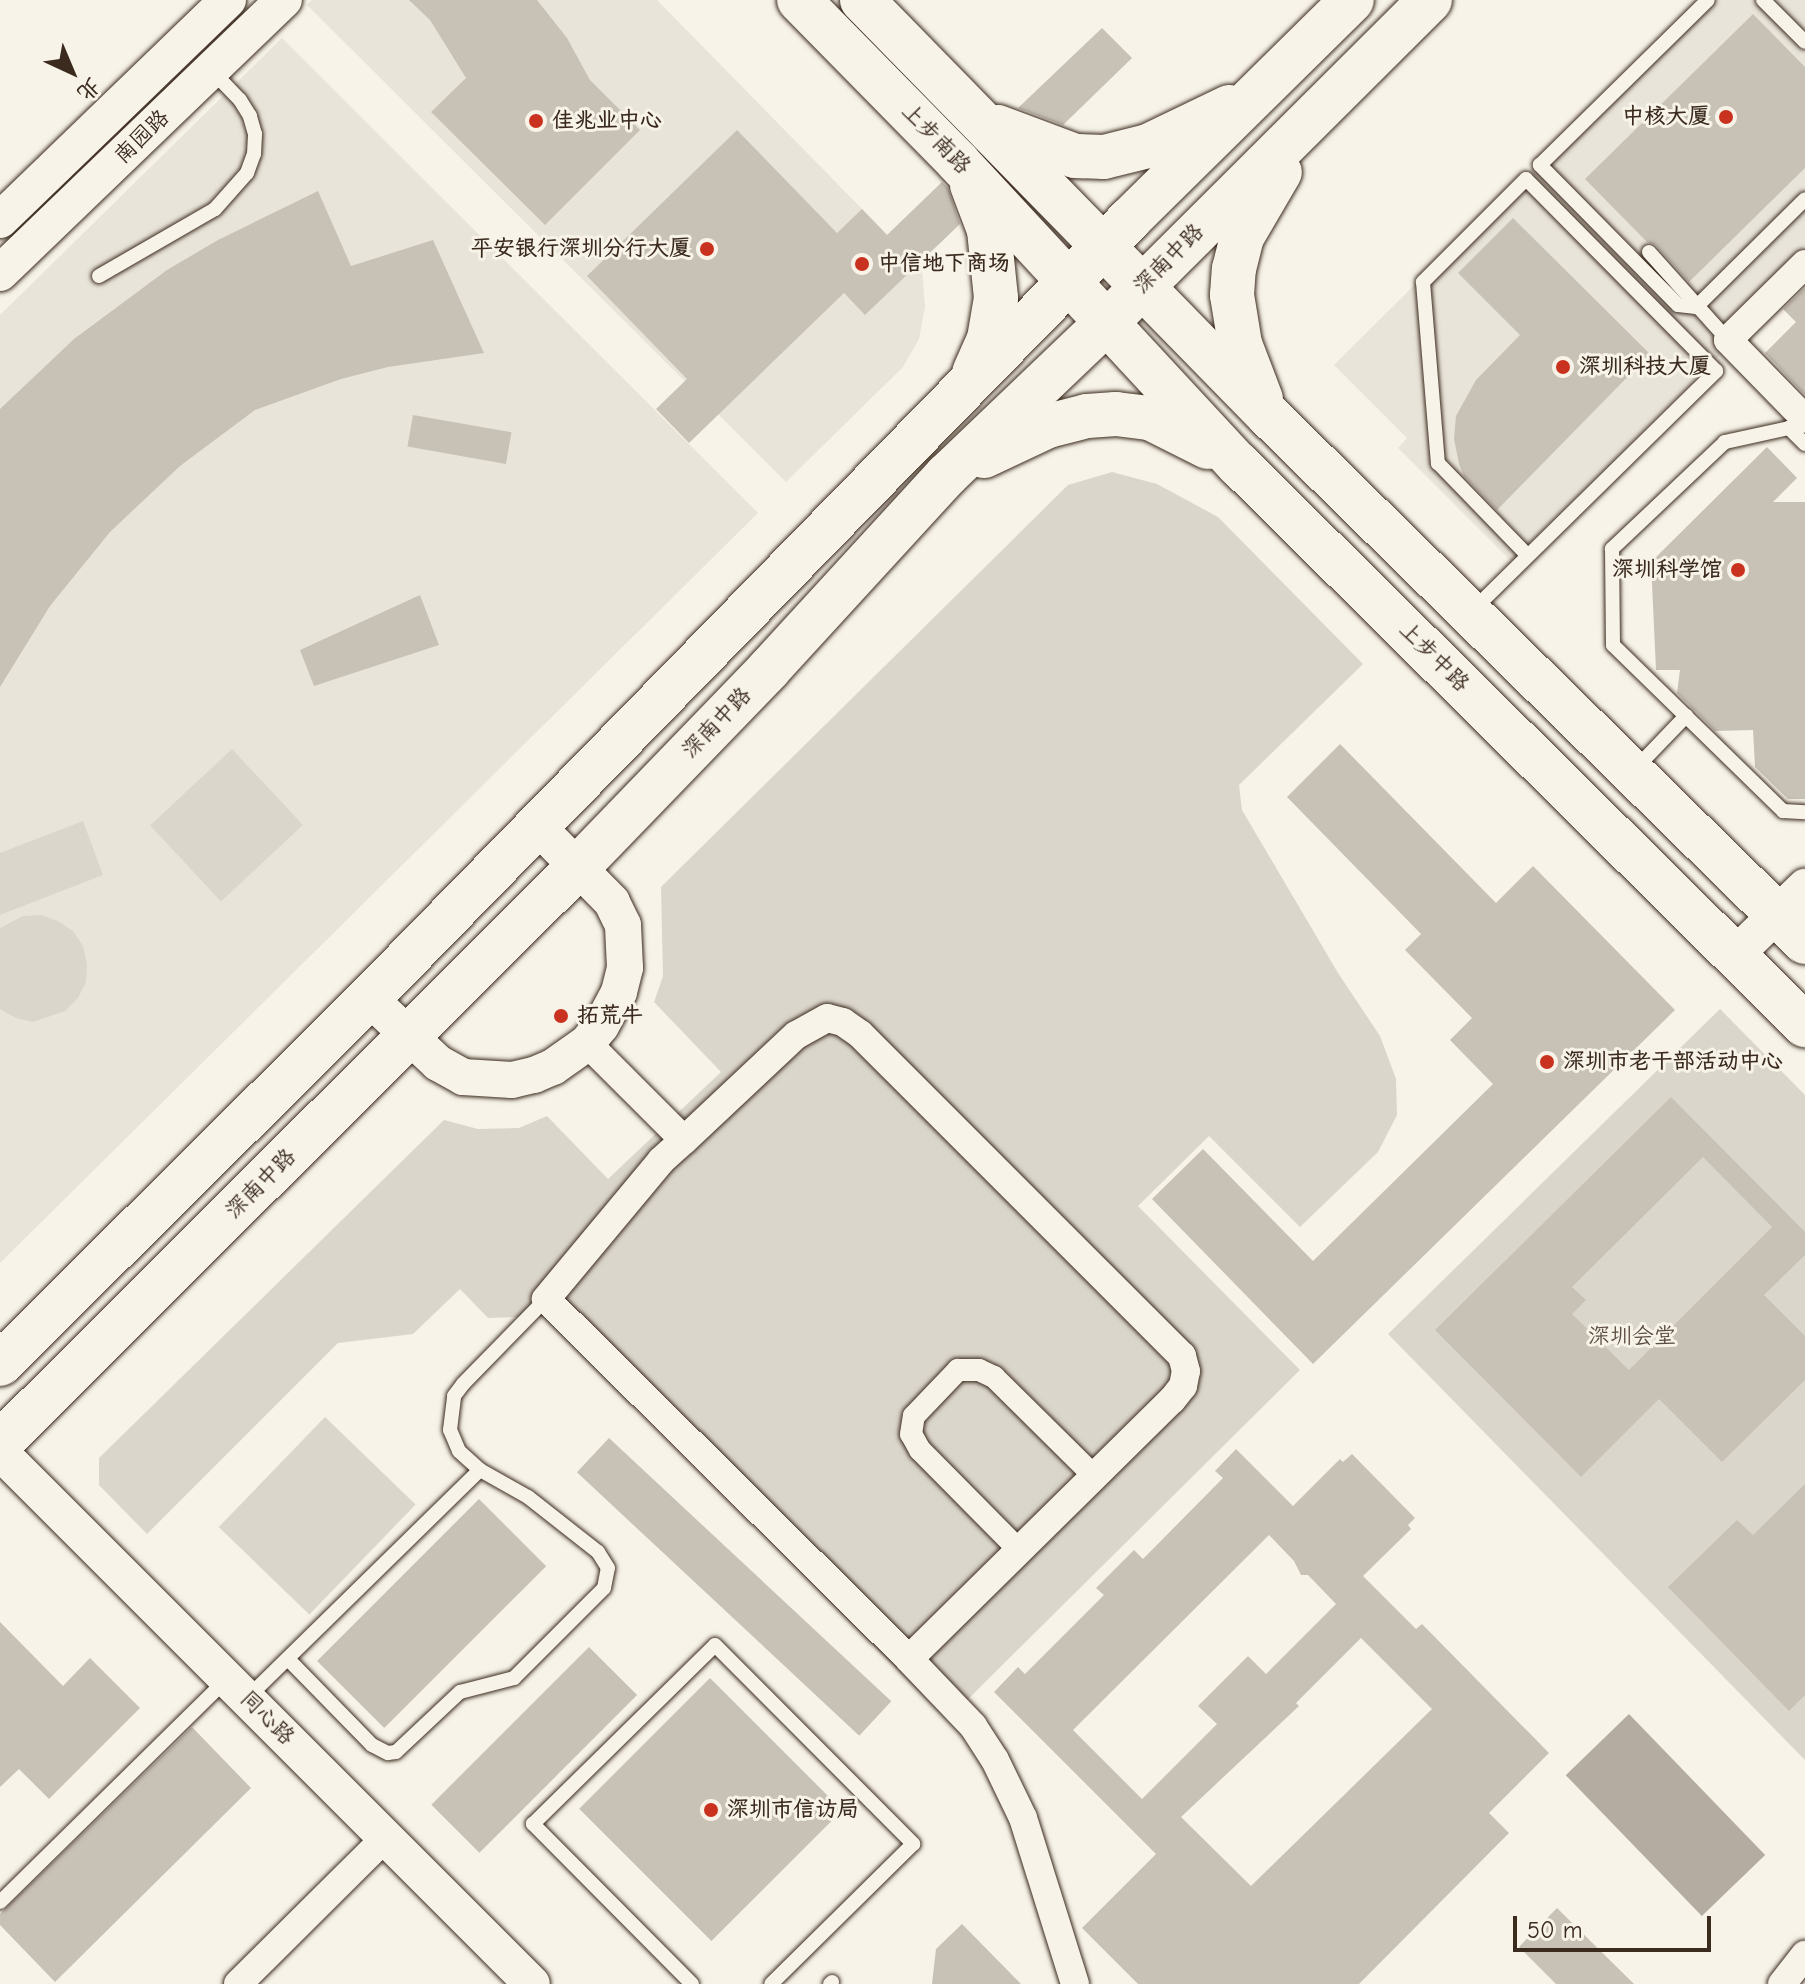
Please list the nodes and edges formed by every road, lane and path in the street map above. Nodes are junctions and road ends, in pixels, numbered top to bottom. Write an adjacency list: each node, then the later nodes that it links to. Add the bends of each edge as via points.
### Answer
1 (228, 0): 18 (street, 南园路)
2 (284, 0): 12 (street, 南园路)
3 (799, 0): 16 (main road, 上步南路)
4 (862, 0): 15 (main road, 上步南路)
5 (1352, 0): 13 (main road)
6 (1430, 0): 14 (main road, 深南中路)
7 (1708, 0): 26 (lane, via 1540,165 1678,305)
8 (1753, 0): 10 (lane)
9 (1763, 0): 11 (lane)
10 (1786, 34)
11 (1805, 42)
12 (212, 71): 22 (street, 南园路); 23 (lane, via 250,116 255,144 247,173 215,209)
13 (1257, 95): 15 (main road, via 1148,146 1104,157 1075,156); 19 (main road)
14 (1312, 118): 25 (main road, 深南中路); 30 (main road, via 1242,237 1234,269 1232,295 1240,344)
15 (982, 121): 19 (main road, 上步南路)
16 (958, 162): 24 (main road, 上步南路); 29 (main road, via 989,230 996,298 986,347)
17 (1805, 199): 26 (lane)
18 (0, 220)
19 (1103, 247): 24 (main road); 25 (main road)
20 (1649, 252): 26 (lane)
21 (1805, 264): 28 (street)
22 (0, 273)
23 (99, 276)
24 (1070, 281): 27 (main road, 上步中路); 29 (main road)
25 (1142, 286): 27 (main road, 深南中路); 30 (main road)
26 (1696, 307): 28 (lane)
27 (1107, 322): 33 (main road, 上步中路); 34 (main road, 深南中路)
28 (1728, 340): 31 (street)
29 (954, 400): 40 (main road)
30 (1269, 416): 36 (main road)
31 (1805, 419)
32 (1805, 444): 37 (lane, via 1789,428 1725,442 1612,549 1613,645)
33 (1238, 464): 34 (main road, via 1150,418 1116,414 1087,416 1022,435); 43 (main road, 上步中路)
34 (947, 475): 41 (main road, 深南中路)
35 (1528, 556): 35 (lane, via 1438,463 1423,282 1526,179 1716,371); 36 (lane)
36 (1470, 613): 38 (main road)
37 (1686, 716): 38 (lane); 39 (lane, via 1783,811)
38 (1631, 773): 42 (main road)
39 (1805, 812)
40 (537, 826): 41 (street); 44 (main road)
41 (578, 867): 46 (main road, 深南中路); 47 (street, via 617,911 626,947 619,992)
42 (1795, 915): 43 (street)
43 (1735, 955): 45 (main road, 上步中路)
44 (369, 998): 46 (street); 50 (main road)
45 (1805, 1025)
46 (409, 1036): 47 (street, via 448,1070 486,1081 534,1075); 51 (main road, 深南中路)
47 (587, 1043): 48 (street)
48 (684, 1140): 49 (street); 54 (street, via 813,1023 827,1018 860,1034 1182,1356 1183,1386)
49 (546, 1299): 53 (lane, via 454,1396 454,1441); 57 (street)
50 (0, 1364)
51 (0, 1443)
52 (0, 1452): 58 (street, 同心路)
53 (480, 1470): 56 (lane); 56 (lane, via 540,1505 604,1560 608,1579 514,1678 460,1692 396,1752 388,1753 372,1745)
54 (1095, 1477): 55 (street); 55 (street, via 994,1377 979,1370 958,1370 914,1416 911,1434 920,1450)
55 (1020, 1551): 57 (street)
56 (288, 1659): 58 (lane)
57 (909, 1659): 66 (street, via 973,1726 995,1760 1023,1818)
58 (237, 1688): 59 (street, 同心路); 60 (lane)
59 (385, 1838): 62 (street); 63 (street, 同心路)
60 (0, 1902)
61 (1805, 1955): 67 (street)
62 (238, 1984)
63 (532, 1984)
64 (692, 1984): 65 (lane, via 533,1824 715,1645 913,1844)
65 (771, 1984)
66 (1075, 1984)
67 (1782, 1984)

